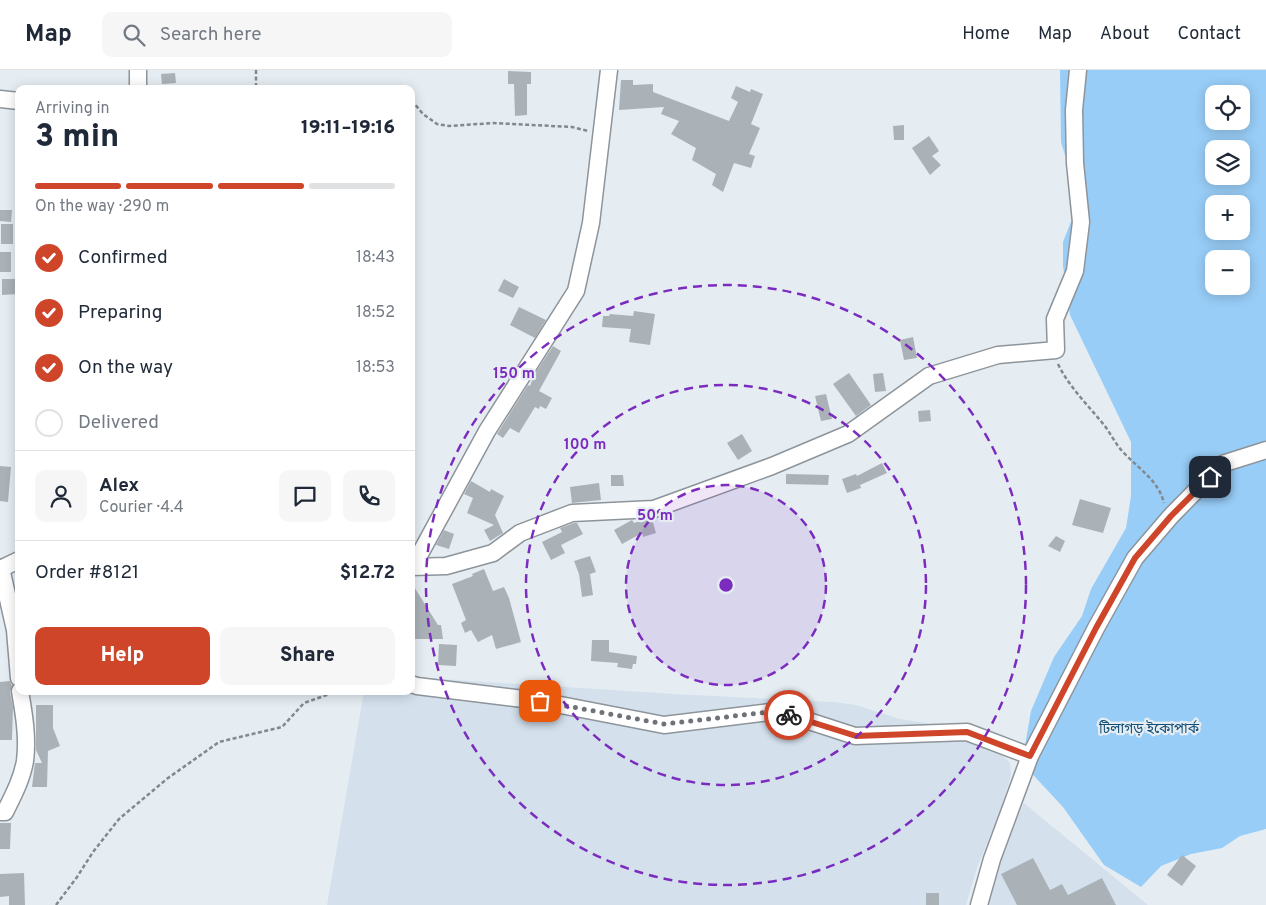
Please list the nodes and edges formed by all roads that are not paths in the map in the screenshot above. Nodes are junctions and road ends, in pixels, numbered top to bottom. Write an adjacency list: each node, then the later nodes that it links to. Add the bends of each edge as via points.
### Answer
1 (138, 70): 4 (street)
2 (609, 70): 8 (street, via 591,223 576,292 487,431 421,552)
3 (1078, 70): 10 (street, via 1074,119 1081,222 1075,271 1055,319 1056,350 998,355 929,376 848,434 654,509 572,513 520,534 493,553 446,566)
4 (138, 85)
5 (0, 99): 6 (street)
6 (15, 100)
7 (1266, 450): 15 (street, via 1222,464 1135,558)
8 (415, 557)
9 (15, 562): 11 (street)
10 (415, 568)
11 (1, 569): 12 (street)
12 (15, 640)
13 (415, 685): 15 (street, via 540,701 664,724 778,711 856,736 967,732)
14 (21, 695): 16 (street, via 25,722 25,761 5,812)
15 (1030, 756): 17 (street, via 992,859)
16 (0, 812)
17 (979, 905)

